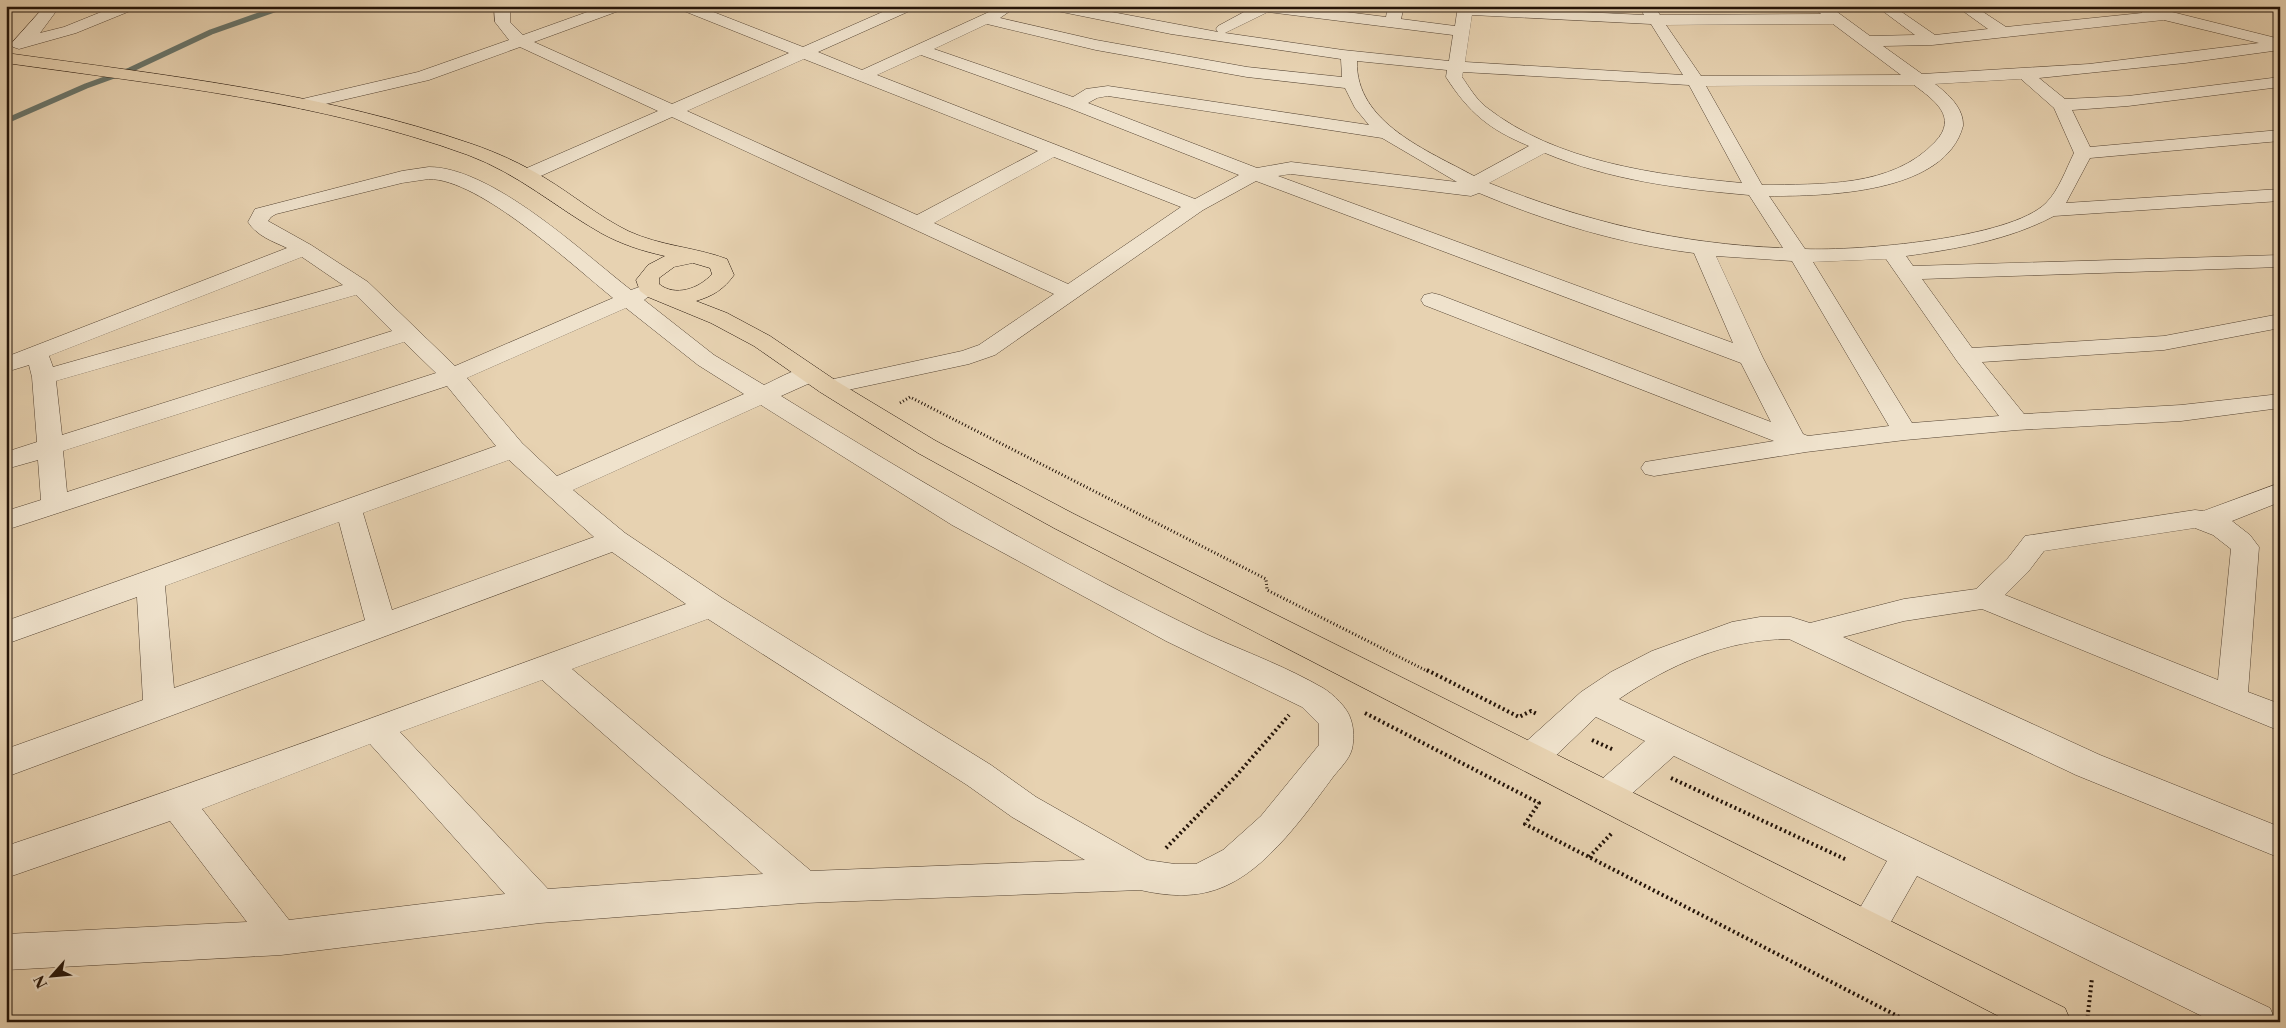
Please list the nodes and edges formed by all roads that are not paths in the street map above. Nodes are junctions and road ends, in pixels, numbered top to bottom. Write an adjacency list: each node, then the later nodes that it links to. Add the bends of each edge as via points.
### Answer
1 (53, 6): 30 (street)
2 (130, 6): 30 (street, via 70,30)
3 (502, 6): 29 (street, via 503,27)
4 (619, 6): 29 (street)
5 (684, 6): 35 (street)
6 (909, 6): 35 (street)
7 (1010, 6): 20 (street)
8 (1057, 6): 36 (street, via 1201,34)
9 (1098, 6): 24 (street)
10 (1396, 6): 22 (street)
11 (1819, 6): 21 (street)
12 (1883, 6): 28 (street)
13 (1963, 6): 26 (street)
14 (2130, 6): 19 (street)
15 (1266, 7): 22 (street); 24 (street)
16 (1466, 8): 18 (street); 25 (street)
17 (2064, 11): 23 (street)
18 (1651, 13): 21 (street); 42 (street)
19 (2165, 15): 23 (street); 27 (street)
20 (986, 19): 33 (street); 46 (street, via 1096,45 1247,72)
21 (1836, 19): 31 (street)
22 (1392, 22): 25 (street)
23 (2088, 25): 26 (street)
24 (1224, 30): 38 (street)
25 (1463, 32): 38 (street)
26 (2004, 33): 28 (street)
27 (2244, 34): 32 (street); 39 (street, via 2077,57)
28 (1932, 40): 31 (street)
29 (520, 41): 41 (street); 50 (street)
30 (22, 42): 34 (street)
31 (1866, 42): 39 (street)
32 (2280, 44): 43 (street, via 2184,60)
33 (920, 49): 40 (street); 48 (street)
34 (6, 50)
35 (805, 52): 40 (street); 50 (street)
36 (1349, 56): 38 (street); 46 (street)
37 (6, 58): 47 (main road)
38 (1457, 62): 42 (street); 54 (street, via 1454,77 1480,111 1512,132)
39 (1904, 69): 42 (street); 44 (street)
40 (864, 75): 55 (street)
41 (423, 76): 47 (street); 51 (street)
42 (1692, 76): 44 (street); 60 (street)
43 (2026, 76): 44 (street); 49 (street)
44 (1920, 81): 60 (street, via 1940,96 1953,116 1952,134 1920,166 1853,188)
45 (2280, 82): 49 (street, via 2128,101)
46 (1350, 83): 52 (street)
47 (304, 104): 51 (main road)
48 (1075, 104): 52 (street, via 1087,94 1108,90); 57 (street)
49 (2061, 105): 56 (street)
50 (673, 112): 58 (street); 64 (street)
51 (350, 113): 58 (main road, via 459,146)
52 (1386, 133): 59 (street)
53 (2280, 136): 56 (street)
54 (1544, 146): 59 (street); 60 (street, via 1646,177)
55 (1054, 150): 62 (street); 64 (street)
56 (2083, 153): 63 (street, via 2071,180)
57 (1255, 174): 59 (street, via 1291,168); 62 (street); 82 (street)
58 (527, 175): 65 (main road)
59 (1480, 188): 66 (street, via 1548,214 1615,232)
60 (1756, 191): 69 (street)
61 (2280, 195): 63 (street)
62 (1196, 206): 75 (street)
63 (2050, 210): 68 (street, via 1980,237)
64 (918, 223): 75 (street)
65 (620, 235): 70 (main road); 74 (main road, via 638,259)
66 (1702, 247): 69 (street); 82 (street)
67 (304, 249): 73 (street); 74 (street, via 262,228 259,217 270,210 402,177 445,173 490,195); 84 (street)
68 (1893, 253): 69 (street); 72 (street)
69 (1798, 254): 90 (street)
70 (693, 257): 74 (main road, via 658,267); 76 (main road, via 720,264)
71 (2280, 261): 72 (street)
72 (1908, 273): 81 (street)
73 (360, 287): 79 (street); 84 (street)
74 (648, 291): 76 (main road); 80 (main road, via 719,318); 85 (street); 87 (street, via 706,360)
75 (1068, 292): 86 (street, via 987,350 969,357)
76 (726, 293): 80 (main road)
77 (1432, 300): 91 (street)
78 (2280, 321): 81 (street, via 2164,343)
79 (409, 333): 85 (street); 92 (street)
80 (762, 341): 86 (main road)
81 (1965, 356): 89 (street)
82 (1751, 358): 91 (street)
83 (6, 365): 84 (street)
84 (41, 365): 92 (street)
85 (452, 376): 93 (street); 98 (street)
86 (820, 380): 87 (street); 116 (main road, via 927,447 1055,516)
87 (761, 394): 96 (street); 123 (street, via 962,518 1177,633 1305,695 1326,708 1335,719 1338,739 1335,750 1247,854 1222,871 1196,880 1166,880)
88 (2280, 401): 89 (street, via 2182,413)
89 (2017, 422): 90 (street)
90 (1905, 432): 91 (street)
91 (1799, 440): 95 (street)
92 (52, 447): 94 (street); 98 (street)
93 (513, 449): 96 (street); 99 (street)
94 (6, 461)
95 (1654, 468)
96 (554, 488): 102 (street)
97 (2280, 492): 100 (street)
98 (55, 504): 101 (street)
99 (348, 507): 103 (street); 106 (street)
100 (2207, 520): 104 (street, via 2035,543); 110 (street, via 2238,537 2246,546)
101 (6, 521)
102 (615, 540): 105 (street); 106 (street)
103 (150, 580): 107 (street); 112 (street)
104 (1984, 598): 108 (street, via 1904,610); 110 (street)
105 (711, 606): 109 (street); 123 (street, via 979,775 1024,807)
106 (381, 624): 112 (street)
107 (6, 633)
108 (1808, 635): 111 (street, via 1791,628 1760,628 1732,633 1663,659); 120 (street, via 2088,765)
109 (547, 666): 114 (street); 124 (street)
110 (2232, 696): 113 (street)
111 (1592, 701): 115 (street); 116 (street)
112 (160, 706): 117 (street)
113 (2280, 718)
114 (376, 728): 119 (street); 125 (street)
115 (1670, 739): 118 (street); 121 (street)
116 (1531, 758): 118 (main road)
117 (6, 763)
118 (1606, 796): 126 (main road)
119 (177, 804): 122 (street); 127 (street)
120 (2280, 843)
121 (1910, 855): 126 (street); 130 (street)
122 (6, 861)
123 (1140, 874): 124 (street)
124 (804, 887): 125 (street)
125 (540, 906): 127 (street)
126 (1867, 928): 129 (main road)
127 (281, 938): 128 (street)
128 (6, 952)
129 (2052, 1022)
130 (2256, 1022)

